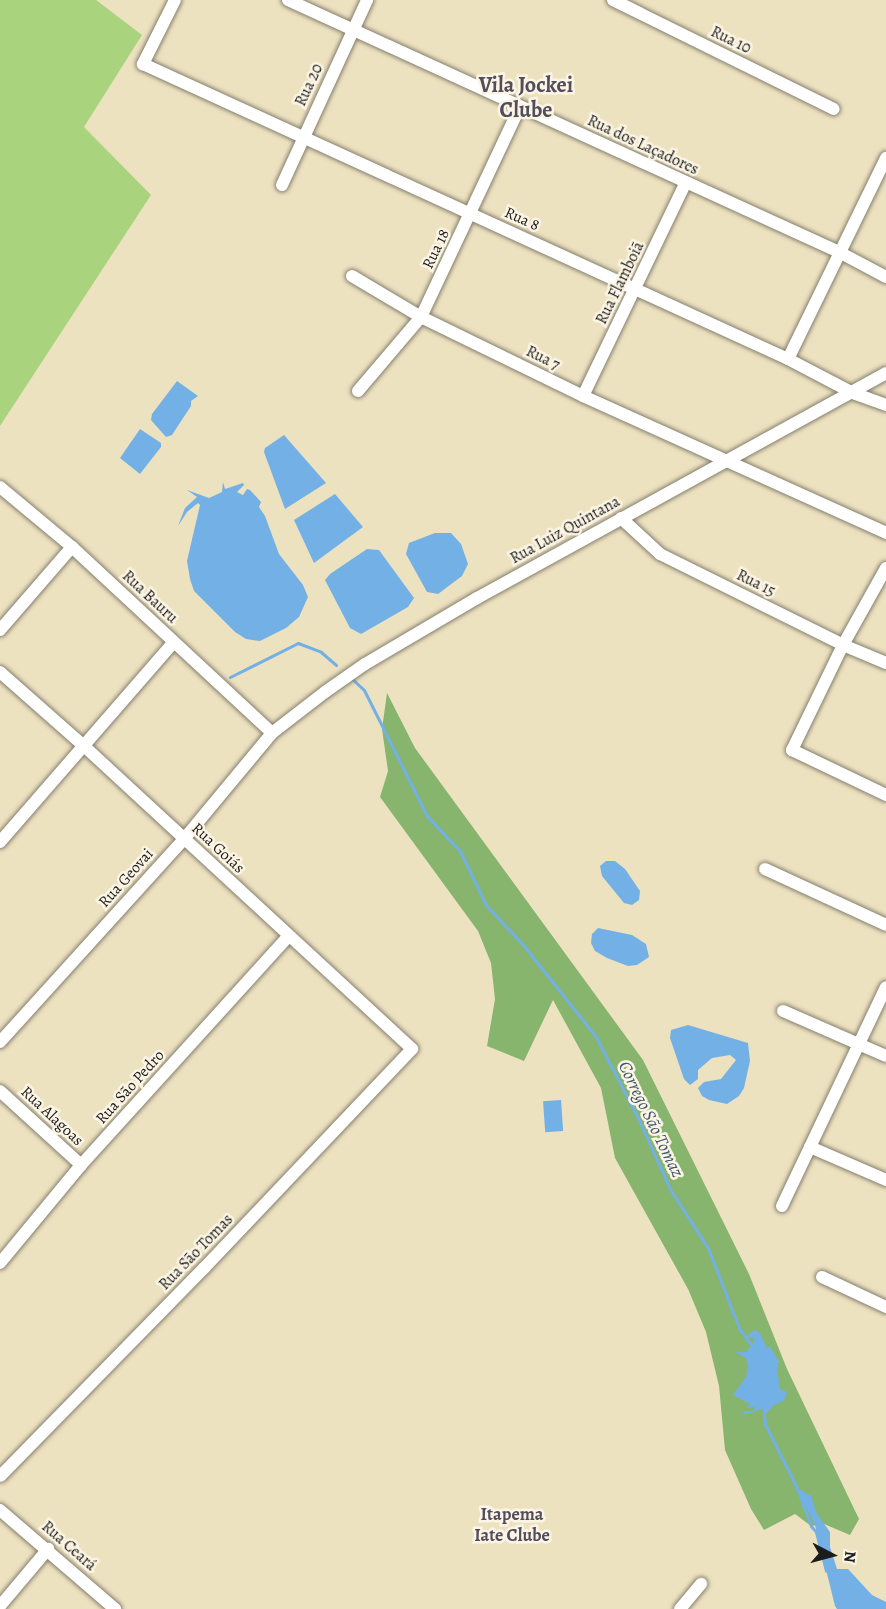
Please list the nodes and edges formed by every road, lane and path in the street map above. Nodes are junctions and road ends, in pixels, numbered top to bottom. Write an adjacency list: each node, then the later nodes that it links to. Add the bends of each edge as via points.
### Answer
1 (175, 0): 8 (street, Rua 8, via 143,64)
2 (288, 0): 5 (street, Rua dos Laçadores)
3 (367, 0): 5 (street, Rua 20)
4 (614, 0): 7 (street, Rua 10)
5 (353, 30): 6 (street, Rua dos Laçadores); 8 (street, Rua 20)
6 (520, 107): 10 (street, Rua dos Laçadores); 12 (street, Rua 18)
7 (834, 109)
8 (303, 138): 11 (street, Rua 20); 12 (street, Rua 8)
9 (885, 160): 13 (street)
10 (686, 184): 13 (street, Rua dos Laçadores); 16 (street, Rua Flamboiã)
11 (282, 185)
12 (471, 214): 16 (street, Rua 8); 17 (street, Rua 18)
13 (839, 252): 15 (street, Rua dos Laçadores); 18 (street)
14 (352, 276): 17 (street, Rua 7)
15 (886, 277)
16 (636, 289): 18 (street, Rua 8); 22 (street, Rua Flamboiã)
17 (421, 317): 20 (street, Rua 18); 22 (street, Rua 7)
18 (788, 358): 21 (street, Rua 8)
19 (886, 373): 21 (street, Rua Luiz Quintana)
20 (358, 391)
21 (853, 393): 23 (street, Rua 8); 24 (street, Rua Luiz Quintana)
22 (583, 396): 24 (street, Rua 7)
23 (886, 405)
24 (724, 461): 26 (street, Rua Luiz Quintana); 27 (street)
25 (1, 487): 28 (street, Rua Bauru)
26 (621, 518): 32 (street, Rua 15, via 660,554); 35 (street, Rua Luiz Quintana, via 365,664)
27 (886, 533)
28 (72, 548): 30 (street); 31 (street, Rua Bauru)
29 (886, 568): 32 (street)
30 (0, 630)
31 (174, 642): 35 (street, Rua Bauru); 36 (street)
32 (843, 645): 33 (street, Rua 15); 37 (street, via 792,750)
33 (886, 663)
34 (0, 672): 36 (street, Rua Goiás)
35 (272, 733): 38 (street, Rua Geovai)
36 (85, 747): 38 (street, Rua Goiás); 39 (street)
37 (886, 795)
38 (183, 839): 42 (street, Rua Goiás); 45 (street, Rua Geovai)
39 (0, 842)
40 (765, 869): 41 (street)
41 (886, 925)
42 (288, 937): 47 (street, Rua Goiás); 51 (street, Rua São Pedro)
43 (886, 987): 46 (street)
44 (783, 1011): 46 (street)
45 (0, 1042)
46 (858, 1044): 48 (street); 50 (street)
47 (412, 1049): 57 (street, Rua São Tomas)
48 (886, 1056)
49 (0, 1091): 51 (street, Rua Alagoas)
50 (810, 1147): 52 (street); 53 (street)
51 (81, 1165): 54 (street, Rua São Pedro)
52 (886, 1180)
53 (782, 1206)
54 (0, 1263)
55 (822, 1277): 56 (street)
56 (886, 1307)
57 (0, 1476)
58 (0, 1510): 59 (street, Rua Ceará)
59 (48, 1549): 61 (street); 62 (street, Rua Ceará)
60 (701, 1584): 63 (street)
61 (0, 1605)
62 (116, 1609)
63 (680, 1609)

